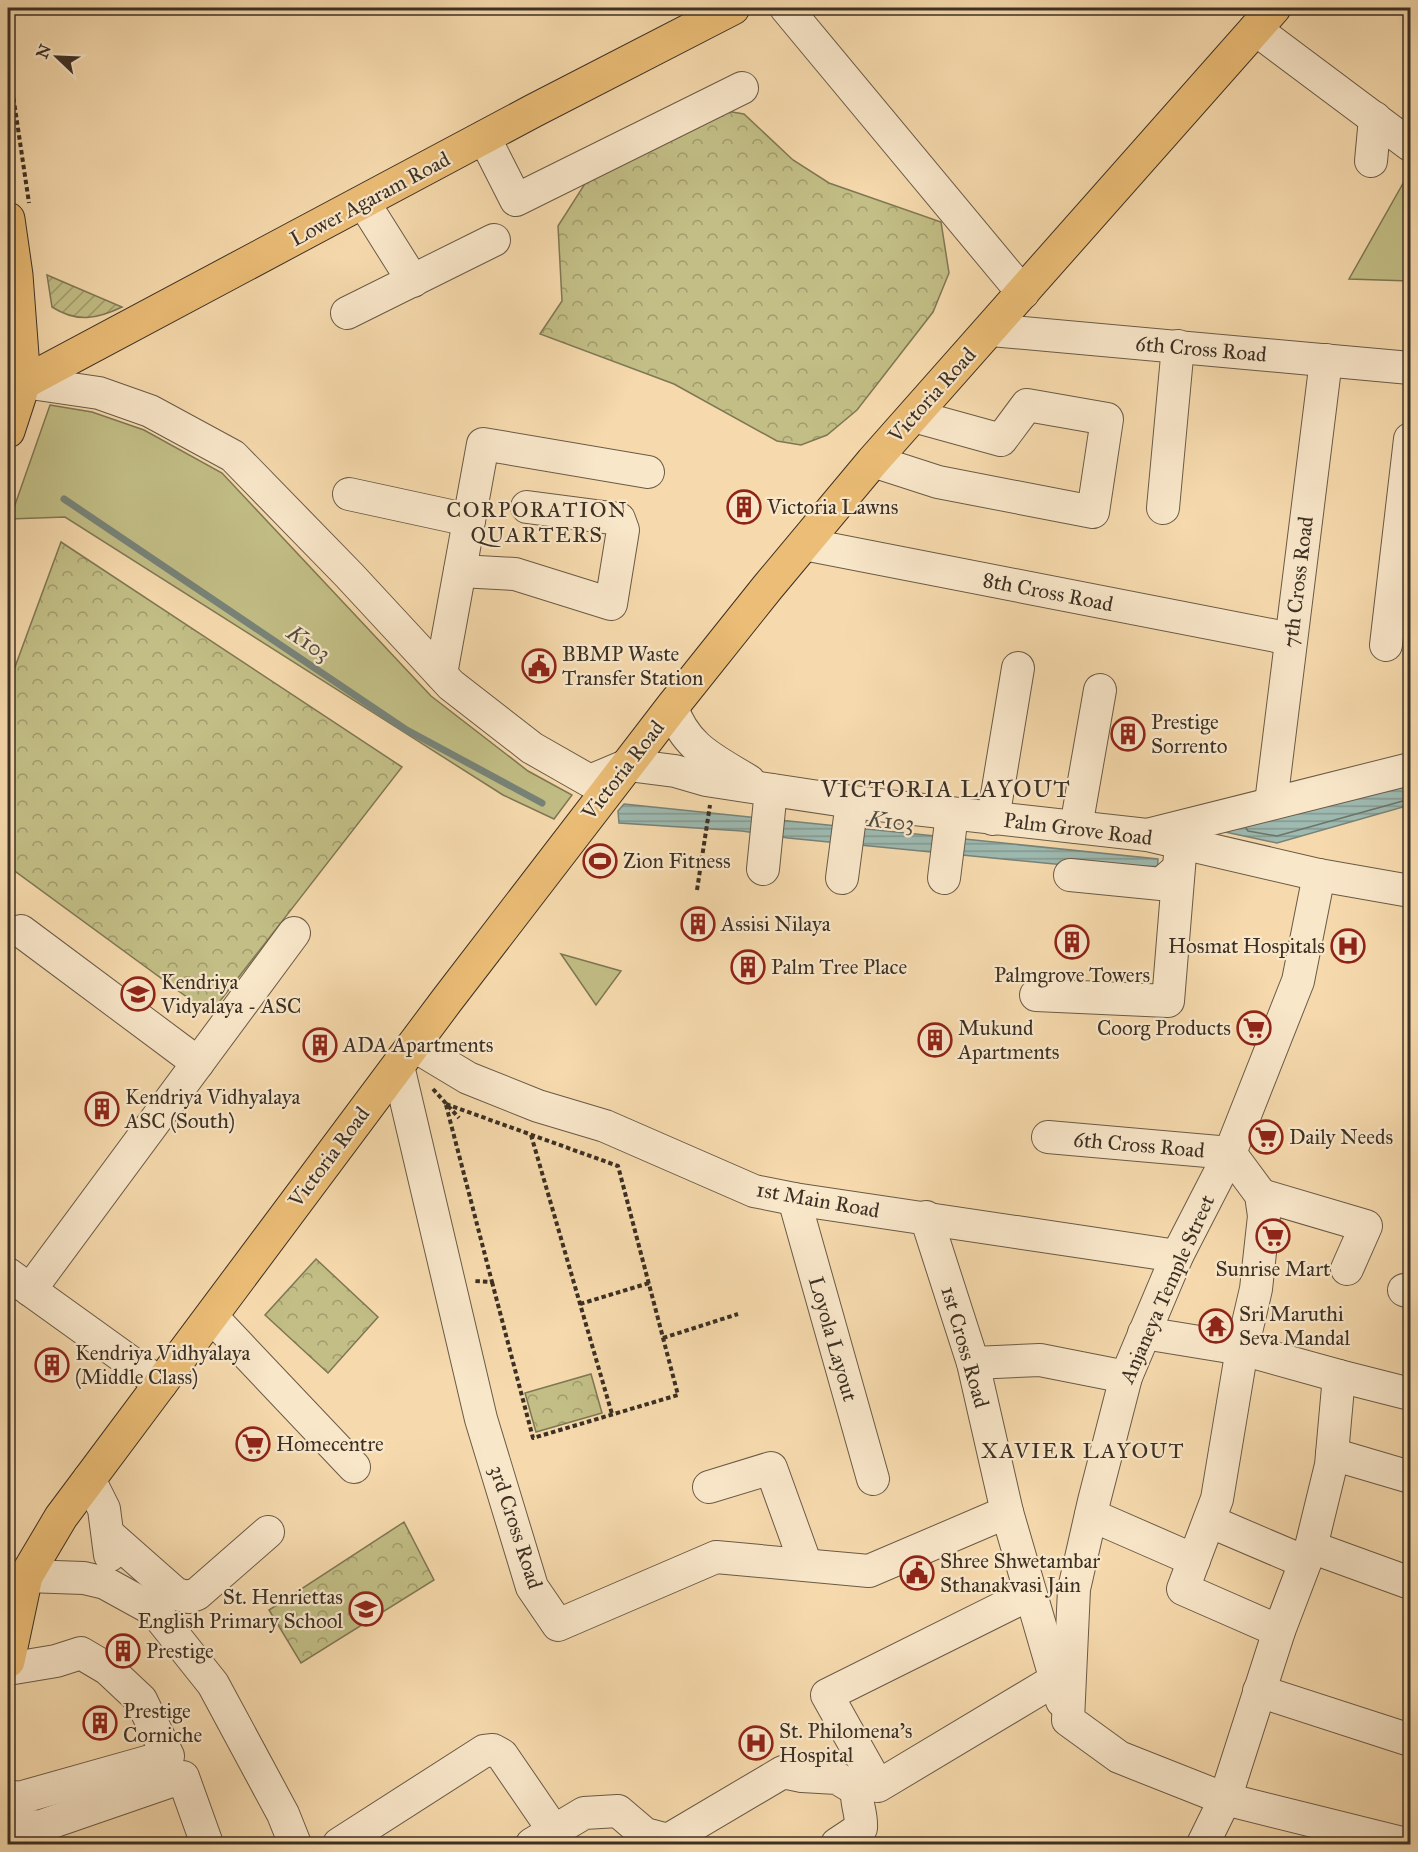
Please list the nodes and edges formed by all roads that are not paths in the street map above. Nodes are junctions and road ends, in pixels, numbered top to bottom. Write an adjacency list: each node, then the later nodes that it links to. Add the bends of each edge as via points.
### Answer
1 (732, 8): 6 (main road, Lower Agaram Road)
2 (786, 8): 13 (street)
3 (1264, 18): 5 (street); 13 (main road, Victoria Road)
4 (742, 88): 6 (street, via 516,200)
5 (1375, 118): 7 (street); 8 (street)
6 (484, 137): 9 (main road, Lower Agaram Road)
7 (1410, 145)
8 (1371, 161)
9 (364, 203): 12 (street); 19 (main road, Lower Agaram Road)
10 (19, 213): 19 (main road)
11 (494, 240): 12 (street)
12 (413, 281): 14 (street)
13 (1023, 293): 15 (main road, Victoria Road)
14 (347, 314)
15 (991, 330): 16 (street, 6th Cross Road); 20 (main road, Victoria Road)
16 (1178, 346): 17 (street, 6th Cross Road); 28 (street)
17 (1326, 360): 18 (street, 6th Cross Road); 33 (street, 7th Cross Road)
18 (1410, 368)
19 (16, 386): 21 (main road); 36 (street, via 99,393 150,411 233,456)
20 (914, 416): 23 (main road, Victoria Road); 23 (street, via 1001,441 1027,405 1107,419 1093,512 938,482)
21 (8, 431)
22 (1410, 439): 34 (street)
23 (873, 461): 31 (main road, Victoria Road)
24 (614, 466): 25 (street); 29 (street); 30 (street, via 483,444)
25 (648, 472)
26 (350, 494): 30 (street)
27 (527, 507): 29 (street)
28 (1163, 508)
29 (607, 518): 32 (street, via 619,519 622,530 611,604 515,574)
30 (469, 520): 32 (street)
31 (804, 544): 33 (street, 8th Cross Road); 38 (main road, Victoria Road)
32 (460, 571): 36 (street)
33 (1291, 639): 42 (street, 7th Cross Road)
34 (1386, 645)
35 (1018, 668): 43 (street)
36 (441, 674): 40 (street, via 532,748)
37 (1100, 690): 44 (street)
38 (672, 707): 40 (main road, Victoria Road); 41 (street, via 681,729 697,748)
39 (1410, 769): 42 (street)
40 (610, 780): 41 (street, Palm Grove Road, via 675,771); 54 (main road, Victoria Road)
41 (767, 796): 43 (street, Palm Grove Road, via 847,839 948,846); 47 (street)
42 (1271, 803): 45 (street)
43 (993, 819): 44 (street, Palm Grove Road)
44 (1076, 827): 45 (street, Palm Grove Road)
45 (1147, 835): 46 (street, Palm Grove Road)
46 (1180, 856): 48 (street, via 1161,884); 49 (street, Palm Grove Road); 53 (street, via 1168,1001)
47 (764, 859)
48 (1070, 875)
49 (1319, 875): 50 (street, Palm Grove Road); 57 (street, Anjaneya Temple Street, via 1298,981)
50 (1410, 891)
51 (21, 931): 55 (street)
52 (294, 933): 55 (street)
53 (1036, 996)
54 (406, 1056): 59 (street, 1st Main Road, via 605,1126 754,1191); 64 (main road, Victoria Road); 85 (street, 3rd Cross Road, via 448,1279 482,1419 532,1587 558,1625 716,1557)
55 (198, 1063): 63 (street)
56 (1048, 1137): 57 (street, 6th Cross Road)
57 (1230, 1153): 58 (street); 61 (street, Anjaneya Temple Street)
58 (1261, 1195): 62 (street, via 1366,1226); 66 (street, via 1264,1216 1256,1289)
59 (794, 1199): 60 (street, 1st Main Road); 76 (street, Loyola Layout)
60 (926, 1217): 61 (street, 1st Main Road); 67 (street, 1st Cross Road)
61 (1177, 1256): 65 (street, Anjaneya Temple Street)
62 (1347, 1269)
63 (19, 1282): 70 (street)
64 (211, 1316): 70 (main road, Victoria Road); 73 (street)
65 (1144, 1333): 66 (street); 69 (street, Anjaneya Temple Street)
66 (1242, 1349): 68 (street); 80 (street, via 1217,1499)
67 (973, 1363): 69 (street, via 1040,1360); 78 (street, 1st Cross Road)
68 (1340, 1376): 71 (street); 72 (street)
69 (1126, 1377): 79 (street, Anjaneya Temple Street)
70 (160, 1384): 75 (main road, Victoria Road)
71 (1410, 1394)
72 (1332, 1454): 74 (street); 83 (street)
73 (354, 1467)
74 (1410, 1477)
75 (89, 1479): 82 (street, via 104,1509); 86 (main road, Victoria Road)
76 (873, 1479)
77 (709, 1486): 85 (street, via 771,1468)
78 (1007, 1512): 85 (street, 3rd Cross Road, via 869,1572); 89 (street, 1st Cross Road)
79 (1091, 1515): 84 (street); 95 (street, Anjaneya Temple Street, via 1074,1589)
80 (1209, 1521): 83 (street); 84 (street)
81 (268, 1532): 82 (street, via 197,1594 188,1597 176,1594)
82 (108, 1534): 87 (street, via 110,1559)
83 (1308, 1554): 88 (street); 90 (street)
84 (1194, 1560): 90 (street, via 1183,1589)
85 (806, 1565)
86 (17, 1573): 87 (street); 91 (main road, Victoria Road)
87 (105, 1583): 103 (street, via 154,1610 213,1684 283,1814)
88 (1410, 1583)
89 (1030, 1594): 93 (street, 1st Cross Road); 97 (street, via 827,1695)
90 (1279, 1631): 94 (street)
91 (8, 1661)
92 (8, 1669): 98 (street, via 81,1653 108,1670 141,1700 168,1756 20,1798)
93 (1055, 1680): 95 (street, 1st Cross Road); 97 (street, via 878,1785)
94 (1259, 1691): 96 (street); 99 (street)
95 (1068, 1720): 99 (street, via 1119,1757)
96 (1410, 1740)
97 (865, 1784): 101 (street, via 783,1772 668,1840 645,1834 618,1811 584,1813); 105 (street, via 856,1802 862,1817 861,1828)
98 (8, 1796)
99 (1225, 1798): 106 (street); 107 (street)
100 (16, 1833): 102 (street, via 183,1777)
101 (543, 1838): 104 (street, via 502,1755 484,1750)
102 (207, 1845)
103 (295, 1845)
104 (339, 1845)
105 (837, 1845)
106 (1203, 1845)
107 (1406, 1845)

